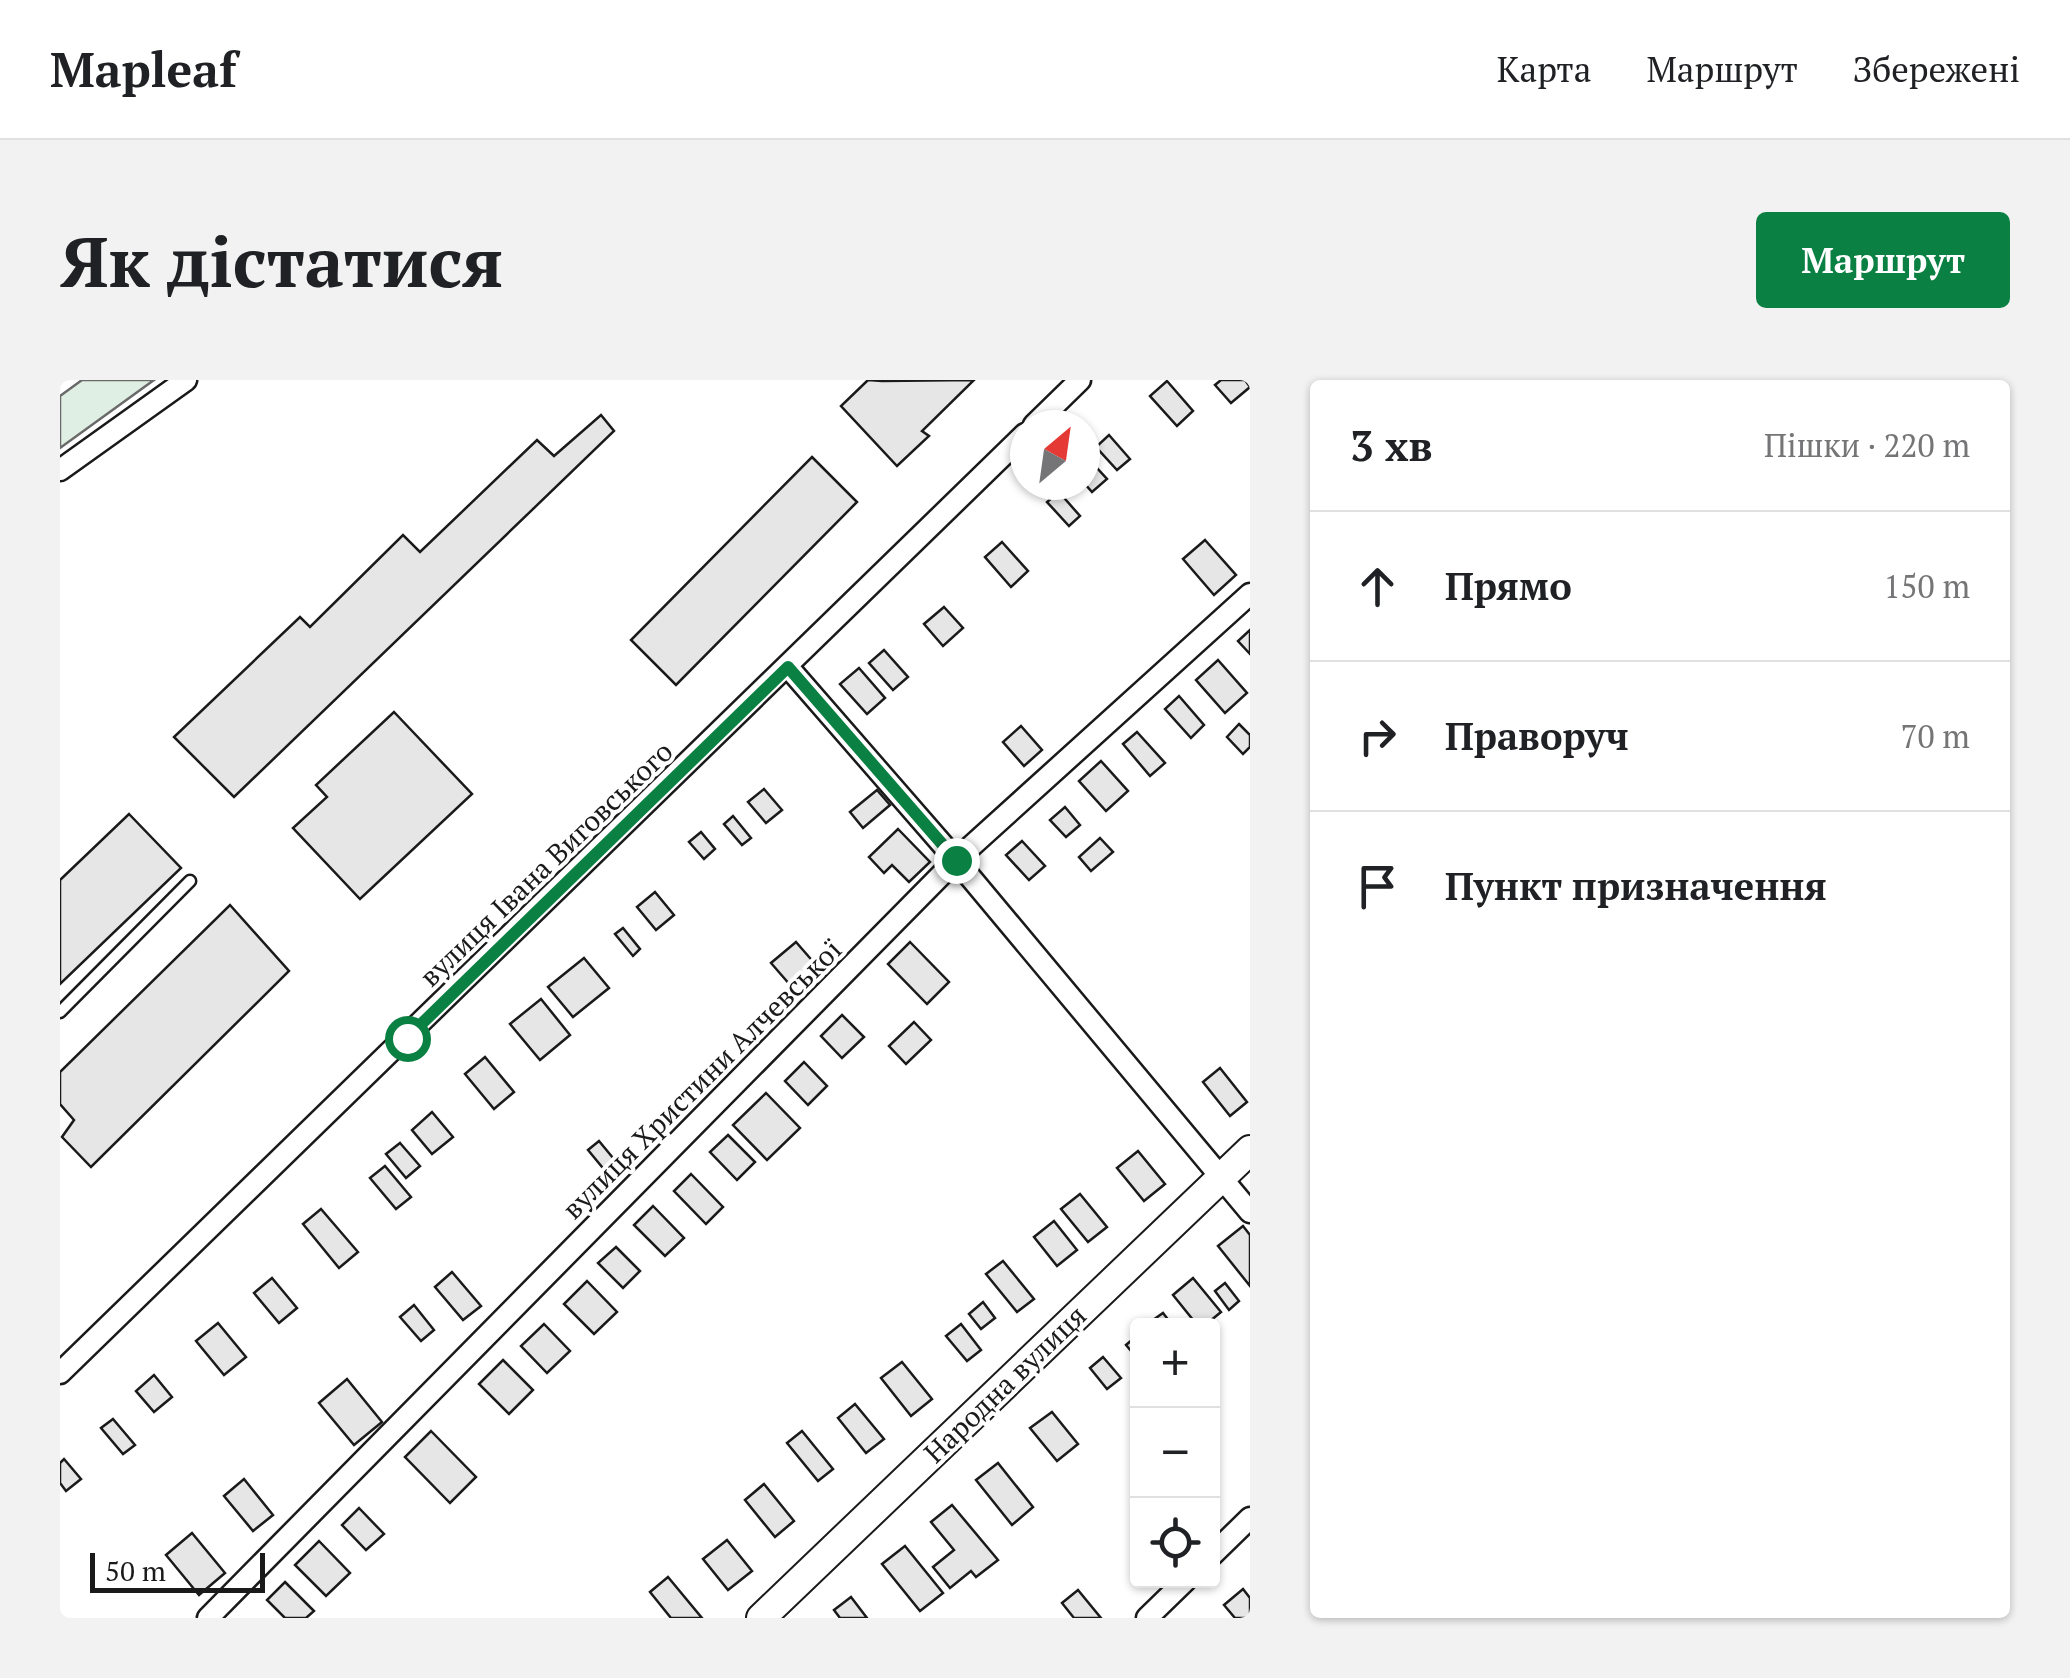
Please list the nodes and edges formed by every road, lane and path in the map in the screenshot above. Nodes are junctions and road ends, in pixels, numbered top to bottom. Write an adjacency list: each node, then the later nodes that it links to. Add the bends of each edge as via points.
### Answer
1 (186, 380): 5 (street)
2 (1080, 380): 3 (street)
3 (1049, 410)
4 (1010, 449): 7 (street, вулиця Івана Виговського)
5 (60, 470)
6 (1250, 594): 8 (street, вулиця Христини Алчевської)
7 (788, 667): 8 (street); 14 (street, вулиця Івана Виговського)
8 (956, 860): 12 (street); 18 (street, вулиця Христини Алчевської)
9 (190, 881): 10 (lane)
10 (60, 1012)
11 (1250, 1150): 12 (street, Народна вулиця)
12 (1222, 1177): 13 (street); 19 (street, Народна вулиця)
13 (1250, 1212)
14 (60, 1373)
15 (1250, 1518): 16 (street)
16 (1220, 1546)
17 (1178, 1588): 20 (street)
18 (208, 1618)
19 (760, 1618)
20 (1147, 1618)

